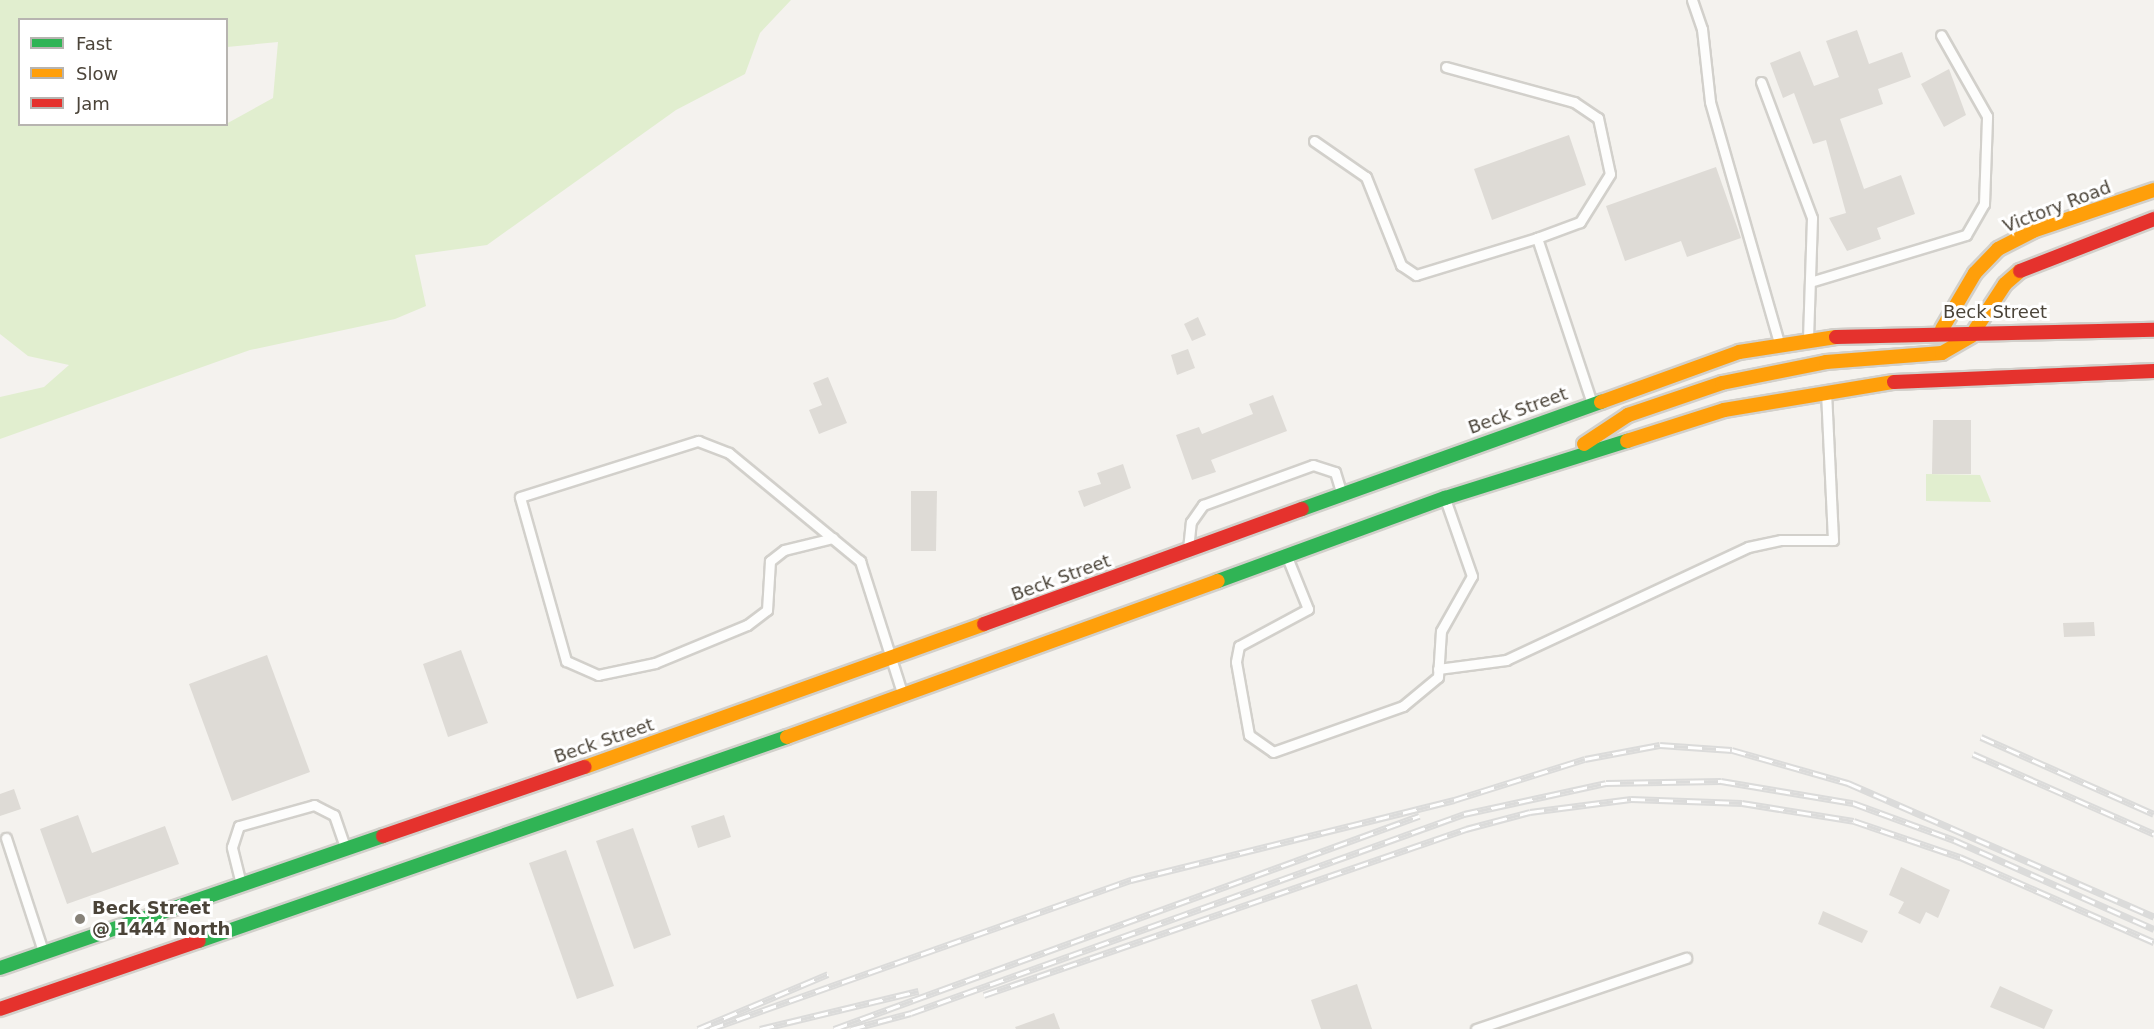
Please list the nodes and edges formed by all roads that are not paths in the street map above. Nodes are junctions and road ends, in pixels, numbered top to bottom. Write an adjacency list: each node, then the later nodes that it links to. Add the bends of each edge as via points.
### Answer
1 (1692, 0): 14 (lane, via 1702,30 1710,102)
2 (1941, 35): 9 (lane, via 1987,116 1984,204 1966,235)
3 (1446, 67): 8 (lane, via 1574,102 1598,118 1610,174 1580,222)
4 (1761, 82): 9 (lane, via 1812,218)
5 (1314, 141): 8 (lane, via 1365,177 1401,265 1416,275)
6 (2154, 190): 10 (main road, Victory Road, via 2033,231 1998,249 1975,273)
7 (2154, 219): 11 (main road, via 2024,268 2005,284)
8 (1536, 238): 17 (lane)
9 (1810, 282): 13 (lane)
10 (1942, 330): 11 (main road, Beck Street); 13 (main road, Beck Street)
11 (1976, 330): 12 (main road, Beck Street); 18 (main road, via 1942,353 1826,362 1689,393 1628,415)
12 (2154, 330)
13 (1808, 338): 14 (main road, Beck Street)
14 (1779, 343): 17 (main road, Beck Street)
15 (2154, 371): 16 (main road)
16 (1825, 388): 18 (main road, via 1724,410); 25 (lane, via 1833,540 1781,540 1748,547 1506,660)
17 (1592, 403): 19 (main road, Beck Street)
18 (1559, 461): 20 (main road)
19 (1341, 494): 22 (main road, Beck Street); 22 (lane, via 1335,472 1313,465 1203,505 1191,522)
20 (1445, 498): 23 (main road); 25 (lane, via 1472,576 1441,631)
21 (833, 538): 21 (lane, via 729,453 698,441 520,497 566,662 598,675 655,663 747,625 767,610 770,561 784,549); 24 (lane, via 860,561)
22 (1188, 551): 24 (main road, Beck Street)
23 (1286, 555): 25 (lane, via 1308,609 1239,646 1238,687 1249,735 1273,752 1403,706 1438,677); 26 (main road)
24 (891, 658): 26 (lane); 28 (main road, Beck Street)
25 (1438, 669)
26 (902, 695): 33 (main road)
27 (6, 838): 30 (lane)
28 (346, 849): 29 (main road, Beck Street); 29 (lane, via 337,818 314,805 238,826 232,847)
29 (241, 884): 30 (main road, Beck Street)
30 (43, 953): 32 (main road, Beck Street)
31 (1686, 957): 34 (lane)
32 (0, 968)
33 (0, 1009)
34 (1476, 1029)

